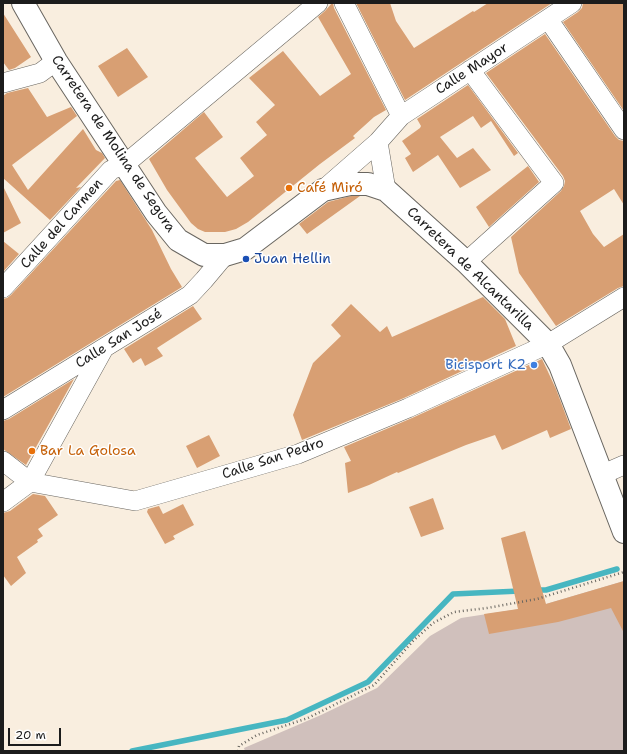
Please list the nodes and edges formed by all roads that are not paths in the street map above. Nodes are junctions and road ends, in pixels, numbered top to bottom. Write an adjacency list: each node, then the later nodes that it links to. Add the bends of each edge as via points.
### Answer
1 (22, 3): 6 (main road, Carretera de Molina de Segura)
2 (318, 3): 12 (street, Calle del Carmen)
3 (344, 3): 9 (street)
4 (572, 3): 5 (street, Calle Mayor)
5 (548, 19): 7 (street, Calle Mayor); 10 (street)
6 (56, 61): 8 (street, via 40,73); 12 (main road, Carretera de Molina de Segura)
7 (470, 70): 9 (street, Calle Mayor); 16 (street, via 554,183)
8 (3, 83)
9 (401, 116): 11 (street, Calle Mayor)
10 (624, 130)
11 (378, 142): 13 (street, Calle Mayor); 14 (street)
12 (124, 165): 15 (main road, Carretera de Molina de Segura, via 156,213 178,240 204,255); 17 (street, Calle del Carmen, via 111,170)
13 (324, 190): 14 (main road, Carretera de Alcantarilla, via 350,184 368,184); 15 (main road, Calle Mayor, via 245,249)
14 (386, 190): 16 (main road, Carretera de Alcantarilla)
15 (225, 255): 20 (street, Calle San José, via 190,295)
16 (466, 262): 19 (main road, Carretera de Alcantarilla)
17 (3, 288)
18 (624, 297): 19 (street, Calle San Pedro)
19 (548, 344): 24 (main road, Carretera de Alcantarilla, via 560,364); 25 (street, Calle San Pedro, via 408,408 298,454 135,501)
20 (103, 349): 21 (street, Calle San José); 25 (street)
21 (3, 410)
22 (3, 461): 25 (street)
23 (624, 465): 24 (street)
24 (601, 476): 27 (main road, Carretera de Alcantarilla)
25 (30, 482): 26 (street)
26 (3, 502)
27 (624, 532)

